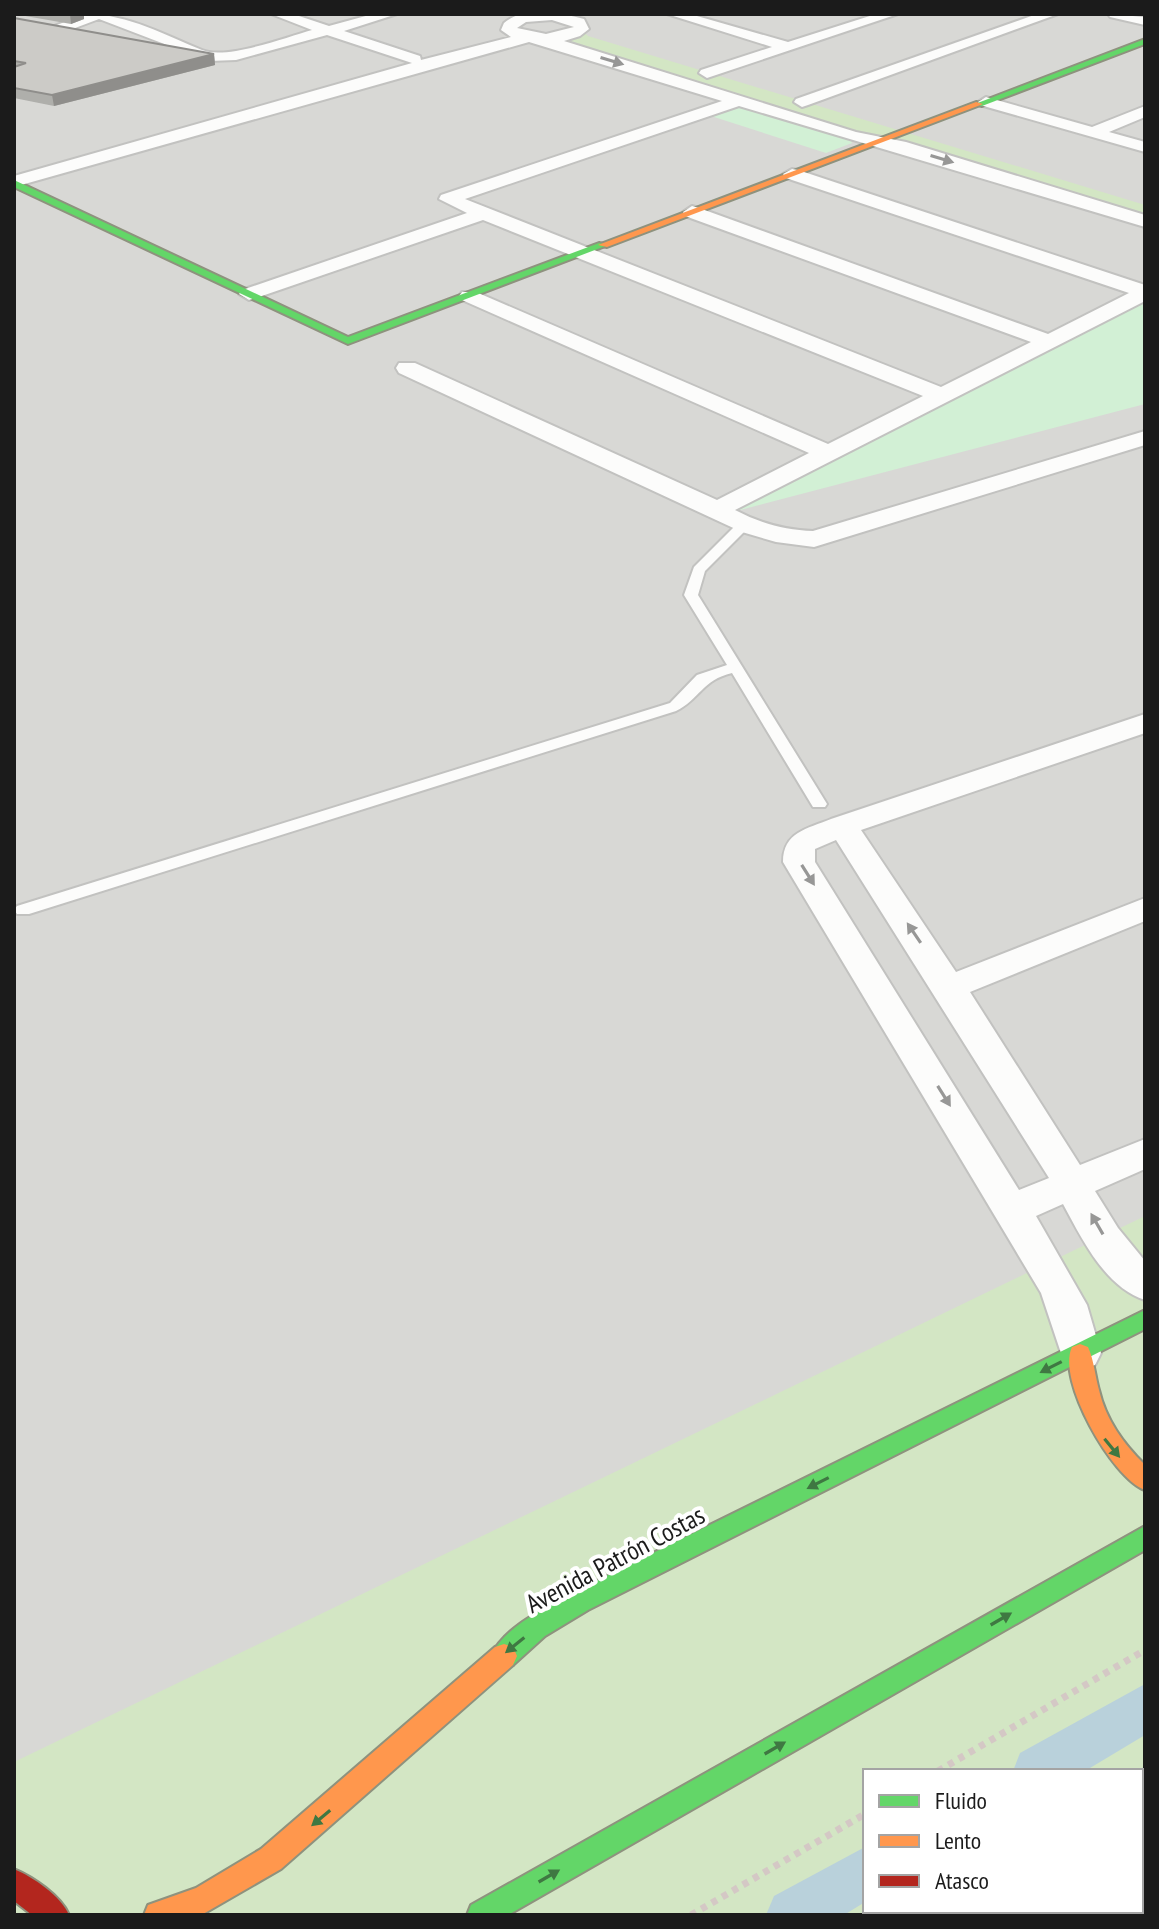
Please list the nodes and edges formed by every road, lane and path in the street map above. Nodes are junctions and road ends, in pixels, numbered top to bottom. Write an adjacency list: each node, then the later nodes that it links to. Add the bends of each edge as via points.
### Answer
1 (100, 14): 19 (street); 27 (street)
2 (278, 14): 20 (street)
3 (390, 14): 20 (street)
4 (490, 14): 14 (street)
5 (596, 14): 18 (street)
6 (674, 14): 16 (street)
7 (730, 14): 16 (street)
8 (891, 14): 26 (street)
9 (1010, 14): 13 (street)
10 (1051, 14): 13 (street)
11 (1115, 14): 15 (street)
12 (566, 16): 14 (street); 18 (street)
13 (1034, 20): 30 (street)
14 (518, 21): 22 (street); 28 (street)
15 (1145, 21)
16 (703, 22): 26 (street)
17 (29, 24): 19 (street)
18 (583, 28): 22 (street, via 570,35); 29 (street, via 597,39)
19 (58, 29): 21 (street); 25 (street)
20 (329, 30): 27 (street, via 236,55); 28 (street)
21 (88, 35)
22 (534, 38): 31 (street, one-way to 31); 35 (street)
23 (118, 40): 27 (street)
24 (1145, 41): 32 (main road)
25 (14, 46)
26 (789, 47): 29 (street)
27 (209, 56)
28 (414, 59): 35 (street)
29 (707, 73): 30 (street)
30 (789, 97): 33 (street)
31 (738, 101): 39 (street); 46 (street, via 448,199)
32 (986, 102): 37 (main road); 38 (street)
33 (830, 110)
34 (1145, 111): 38 (street)
35 (238, 114): 41 (street); 43 (street)
36 (858, 119): 37 (street)
37 (905, 132): 39 (main road); 44 (street)
38 (1093, 132): 40 (street)
39 (879, 141): 42 (main road); 47 (street, one-way to 47)
40 (1145, 147)
41 (14, 173)
42 (792, 174): 45 (main road); 49 (street)
43 (14, 183): 50 (main road)
44 (1145, 205)
45 (692, 212): 48 (main road); 52 (street)
46 (482, 214): 48 (street); 50 (street)
47 (1145, 221)
48 (580, 254): 51 (main road); 54 (street)
49 (1145, 293): 52 (street)
50 (249, 294): 51 (main road, via 348,341)
51 (469, 296): 56 (street)
52 (1050, 342): 54 (street)
53 (407, 368): 57 (street)
54 (943, 396): 56 (street)
55 (1145, 438): 58 (street, via 814,539)
56 (829, 453): 57 (street)
57 (717, 509): 58 (street)
58 (744, 525): 59 (lane, via 699,570 691,595)
59 (736, 668): 61 (lane); 63 (lane, via 700,681 688,698 671,708)
60 (1145, 723): 61 (street)
61 (831, 815): 64 (street, one-way to 61); 67 (street, one-way to 67, via 803,842 799,862)
62 (1145, 909): 64 (street)
63 (23, 910)
64 (950, 987): 66 (street)
65 (1145, 1153): 66 (street)
66 (1074, 1184): 67 (street); 68 (street, one-way to 66, via 1112,1252)
67 (1014, 1209): 70 (street, via 1067,1305)
68 (1145, 1284)
69 (1145, 1319): 70 (main road, Avenida Patrón Costas)
70 (1080, 1353): 71 (main road, one-way to 71, via 1087,1404 1099,1433); 78 (main road, Avenida Patrón Costas, one-way to 78, via 579,1602 496,1661 271,1859 226,1890)
71 (1145, 1480)
72 (1145, 1537): 79 (main road, one-way to 72)
73 (1145, 1650): 74 (path)
74 (941, 1769)
75 (863, 1815): 80 (path)
76 (14, 1883): 77 (main road)
77 (55, 1915)
78 (158, 1915)
79 (481, 1915)
80 (691, 1915)

